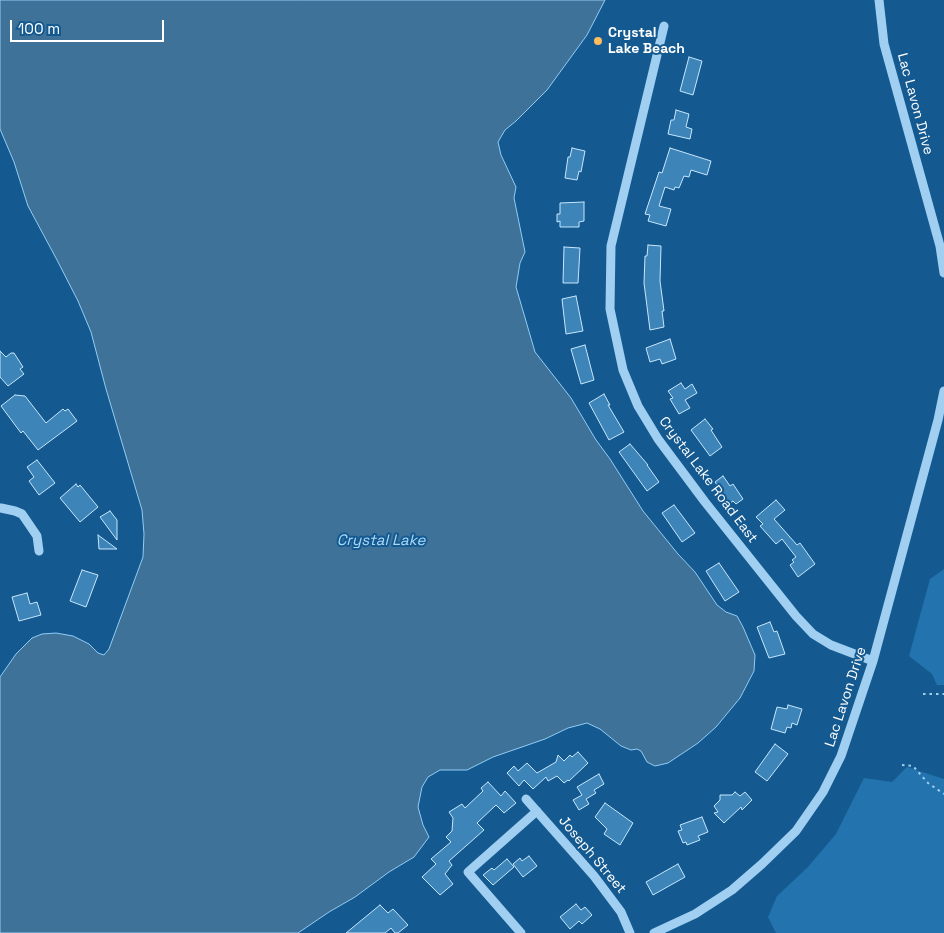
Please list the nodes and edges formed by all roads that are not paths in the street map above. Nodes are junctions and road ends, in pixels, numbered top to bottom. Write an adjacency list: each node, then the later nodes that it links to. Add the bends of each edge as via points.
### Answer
1 (879, 0): 3 (street, Lac Lavon Drive, via 884,44 940,246)
2 (664, 26): 8 (street, Crystal Lake Road East, via 611,246 610,309 623,370 638,406 658,439 796,616 813,634 831,645)
3 (944, 273)
4 (944, 391): 8 (street, Lac Lavon Drive)
5 (0, 498): 6 (street)
6 (0, 509): 7 (street, via 22,514 37,536)
7 (39, 551)
8 (873, 661): 13 (street, Lac Lavon Drive, via 841,756 796,831 732,890 695,914)
9 (526, 799): 10 (street, Joseph Street)
10 (537, 811): 11 (street, via 468,872); 12 (street, Joseph Street, via 594,876 621,912)
11 (521, 933)
12 (630, 933)
13 (654, 933)

